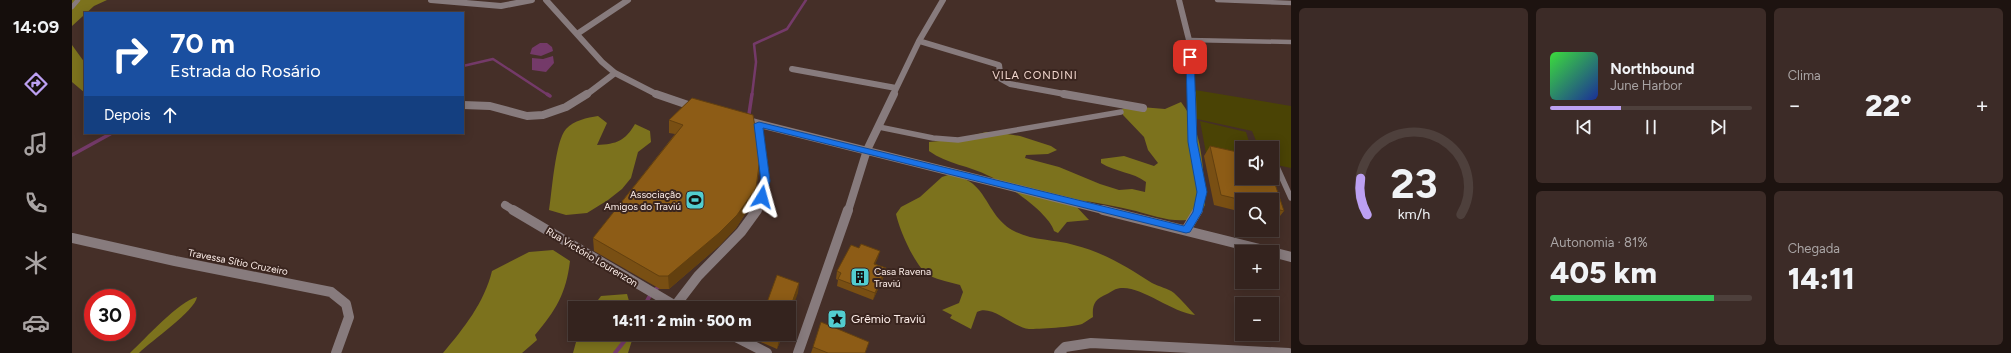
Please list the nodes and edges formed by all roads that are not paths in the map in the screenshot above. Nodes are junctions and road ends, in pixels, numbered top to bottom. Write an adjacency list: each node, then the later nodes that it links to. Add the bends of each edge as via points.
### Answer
1 (78, 0): 11 (lane)
2 (431, 0): 3 (street, via 501,6)
3 (532, 0)
4 (546, 0): 13 (street)
5 (628, 0): 13 (street)
6 (943, 0): 15 (street)
7 (1180, 0): 14 (street)
8 (1217, 0): 9 (lane)
9 (1283, 3): 10 (lane); 12 (lane)
10 (1291, 3)
11 (72, 6)
12 (1291, 9)
13 (577, 34): 18 (street)
14 (1189, 40): 16 (lane); 31 (street, via 1193,142 1202,192 1198,212)
15 (919, 41): 19 (street); 21 (street, via 999,65 999,78 1010,84)
16 (1291, 42)
17 (792, 69): 19 (street)
18 (615, 73): 20 (street, via 568,105 544,115 524,115 488,106); 22 (street, via 662,97)
19 (896, 88): 26 (street)
20 (464, 105)
21 (1143, 108)
22 (702, 109)
23 (1121, 112): 26 (lane, via 958,140 933,138)
24 (737, 118): 25 (street)
25 (759, 124): 27 (street); 37 (street, via 766,181 762,197 741,232 702,271)
26 (879, 126): 27 (street)
27 (867, 150): 31 (street); 41 (street, via 838,242)
28 (1279, 171): 29 (lane)
29 (1291, 198)
30 (505, 205): 36 (street, Rua Victório Lourenzon)
31 (1186, 230): 33 (street)
32 (72, 238): 39 (street, Travessa Sítio Cruzeiro, via 331,292 346,304 349,317)
33 (1245, 245)
34 (1279, 254): 35 (street)
35 (1291, 257)
36 (668, 301)
37 (682, 301)
38 (744, 341): 40 (street)
39 (336, 353)
40 (767, 353)
41 (798, 353)
42 (1059, 353): 43 (street, via 1065,347 1091,343)
43 (1289, 353)

